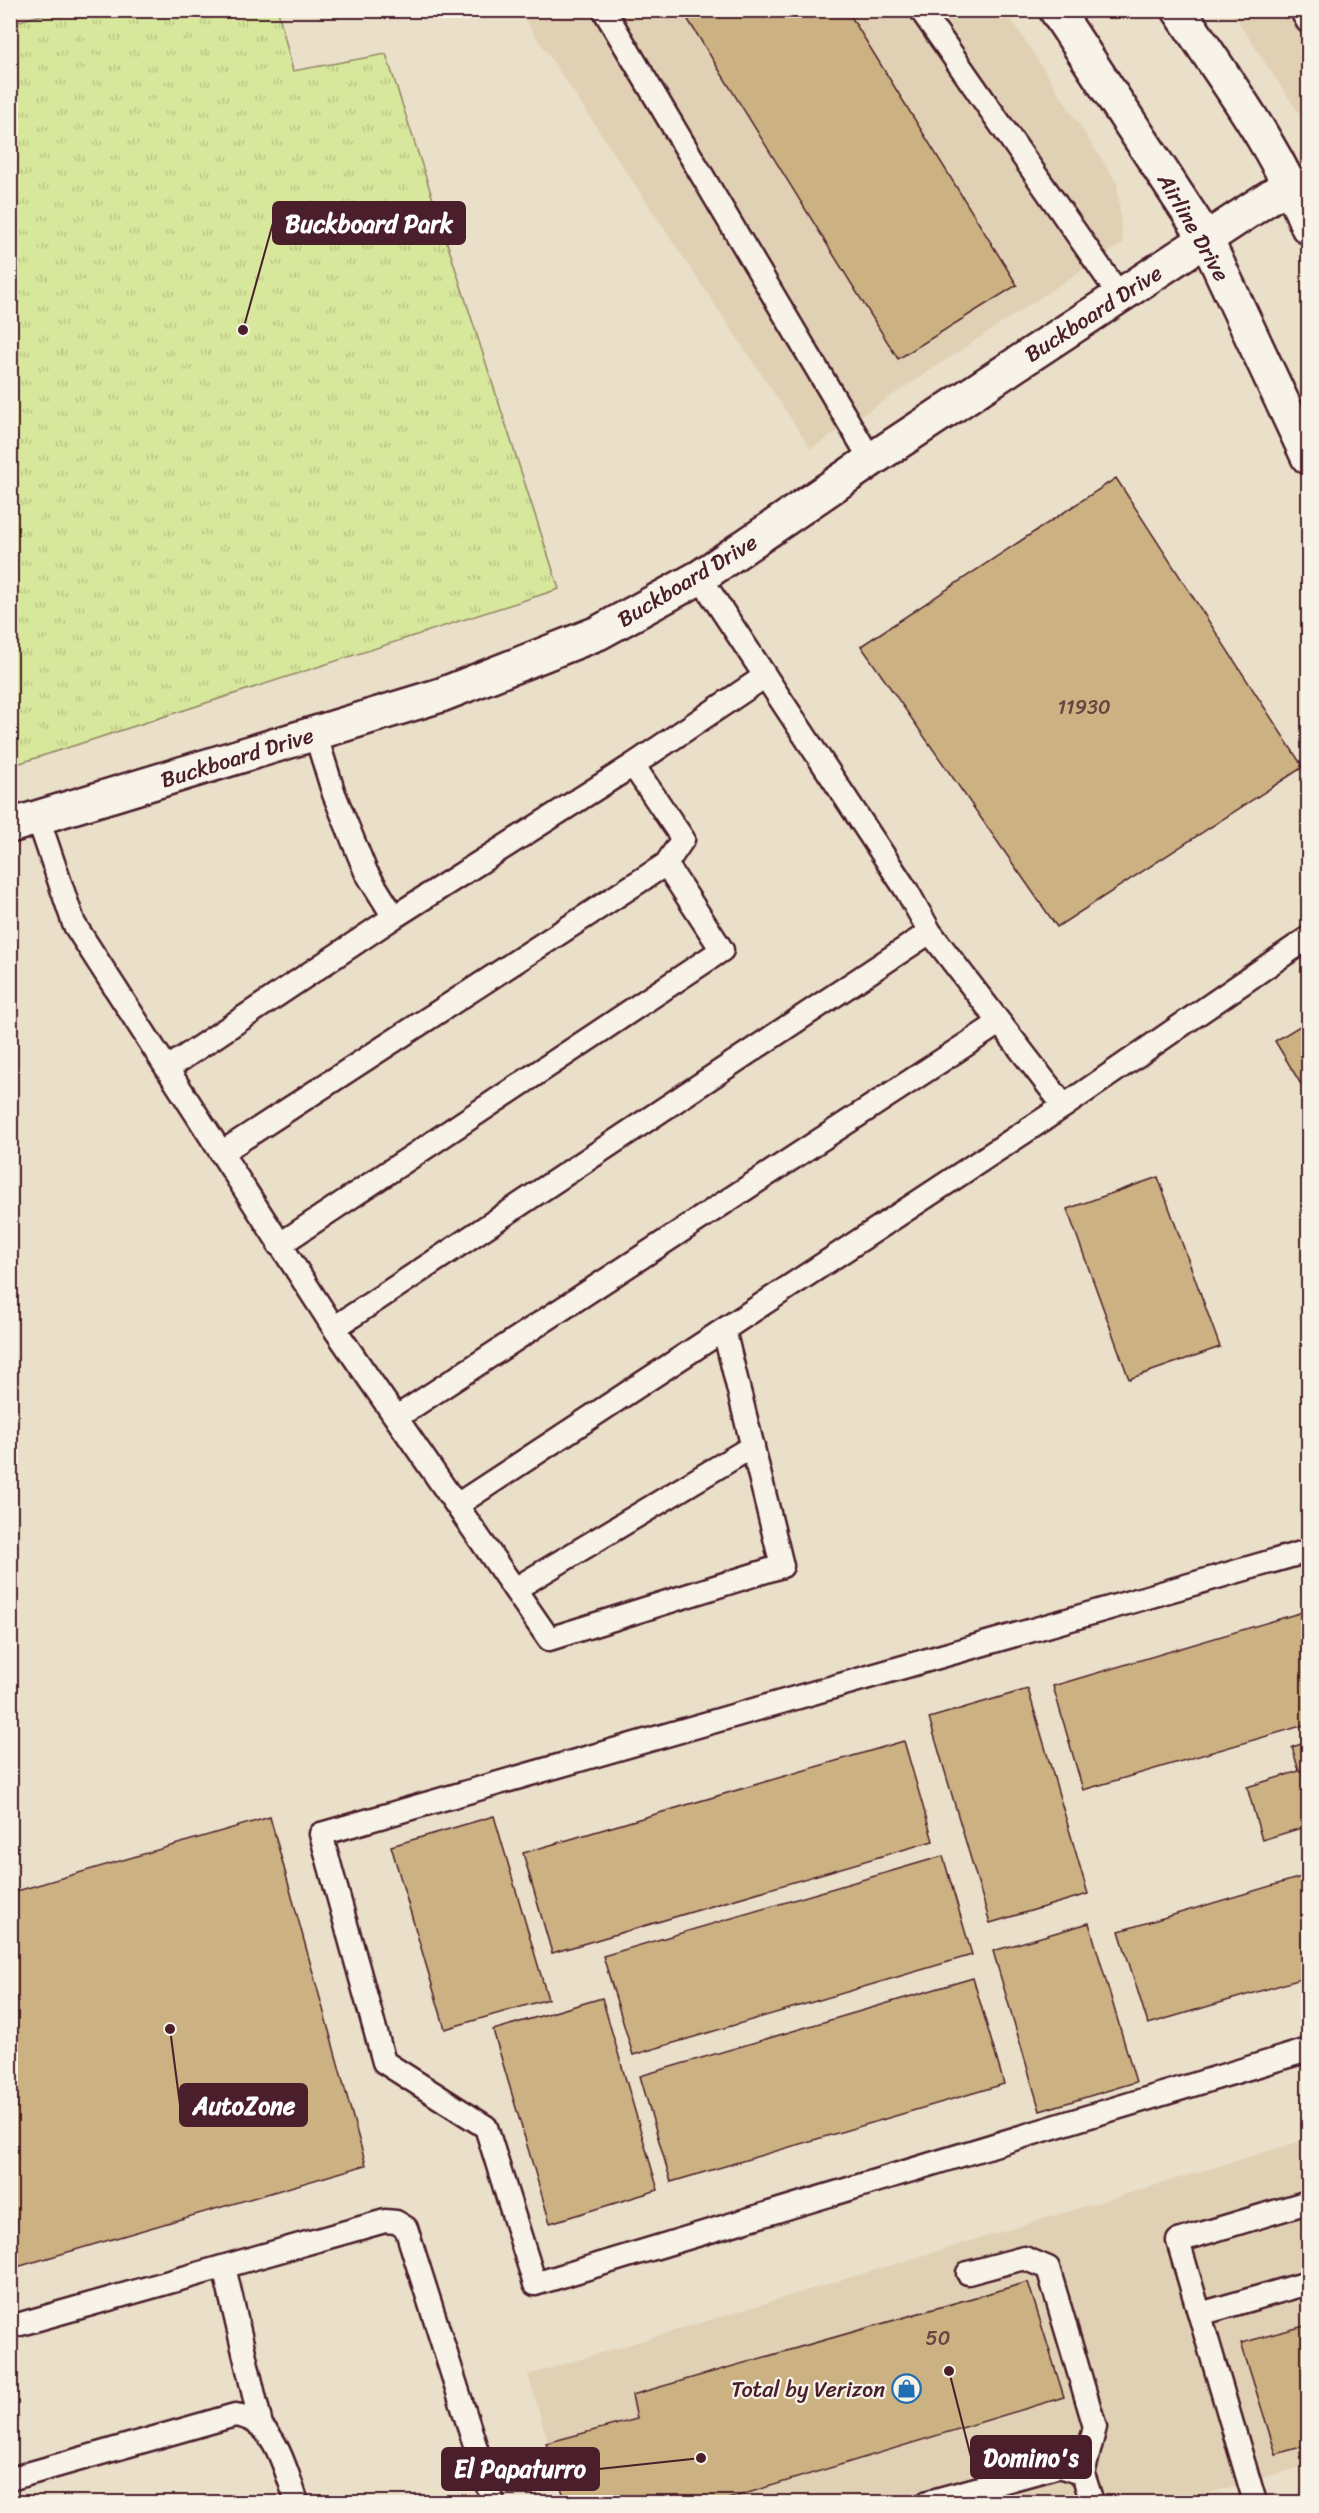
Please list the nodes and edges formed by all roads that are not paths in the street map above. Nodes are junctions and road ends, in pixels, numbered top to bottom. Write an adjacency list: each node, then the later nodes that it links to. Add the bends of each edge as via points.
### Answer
1 (604, 10): 12 (lane)
2 (921, 10): 10 (lane)
3 (1056, 10): 9 (street, Airline Drive)
4 (1179, 10): 7 (street)
5 (1301, 10): 6 (lane)
6 (1308, 21)
7 (1291, 183): 8 (street); 9 (street, Buckboard Drive)
8 (1308, 227)
9 (1206, 239): 10 (street, Buckboard Drive); 11 (street, Airline Drive)
10 (1120, 296): 12 (street, Buckboard Drive)
11 (1308, 457)
12 (871, 460): 13 (street, Buckboard Drive)
13 (700, 577): 14 (lane); 15 (street, Buckboard Drive, via 598,633 441,695)
14 (764, 677): 16 (lane); 20 (lane, via 907,891)
15 (315, 733): 17 (street, Buckboard Drive); 19 (lane, via 334,794 366,872)
16 (633, 765): 18 (lane, via 683,839); 19 (lane)
17 (24, 822): 23 (lane, via 74,924)
18 (666, 864): 25 (lane); 26 (lane, via 722,950)
19 (394, 917): 23 (lane)
20 (930, 932): 22 (lane); 27 (lane)
21 (1308, 938): 24 (lane)
22 (999, 1023): 24 (lane); 29 (lane)
23 (168, 1068): 25 (lane)
24 (1064, 1106): 28 (lane)
25 (221, 1154): 26 (lane)
26 (279, 1245): 27 (lane)
27 (334, 1328): 29 (lane)
28 (724, 1330): 30 (lane); 31 (lane)
29 (397, 1417): 31 (lane)
30 (753, 1446): 33 (lane); 33 (lane, via 782,1566 549,1639)
31 (457, 1505): 33 (lane)
32 (1308, 1551): 34 (lane, via 321,1834 384,2062 486,2127 535,2284)
33 (515, 1589)
34 (1308, 2050)
35 (1308, 2202): 39 (lane, via 1178,2241)
36 (224, 2267): 40 (lane); 41 (lane); 45 (lane, via 385,2221 406,2228)
37 (968, 2273): 42 (lane, via 1024,2258 1048,2268 1095,2427)
38 (1308, 2283): 39 (lane)
39 (1200, 2314): 48 (lane)
40 (10, 2327)
41 (261, 2425): 43 (lane, via 246,2416 235,2415); 44 (lane, via 276,2446)
42 (1083, 2474): 46 (lane, via 1060,2466); 47 (lane)
43 (10, 2478)
44 (297, 2502)
45 (493, 2502)
46 (928, 2502)
47 (1092, 2502)
48 (1255, 2502)

